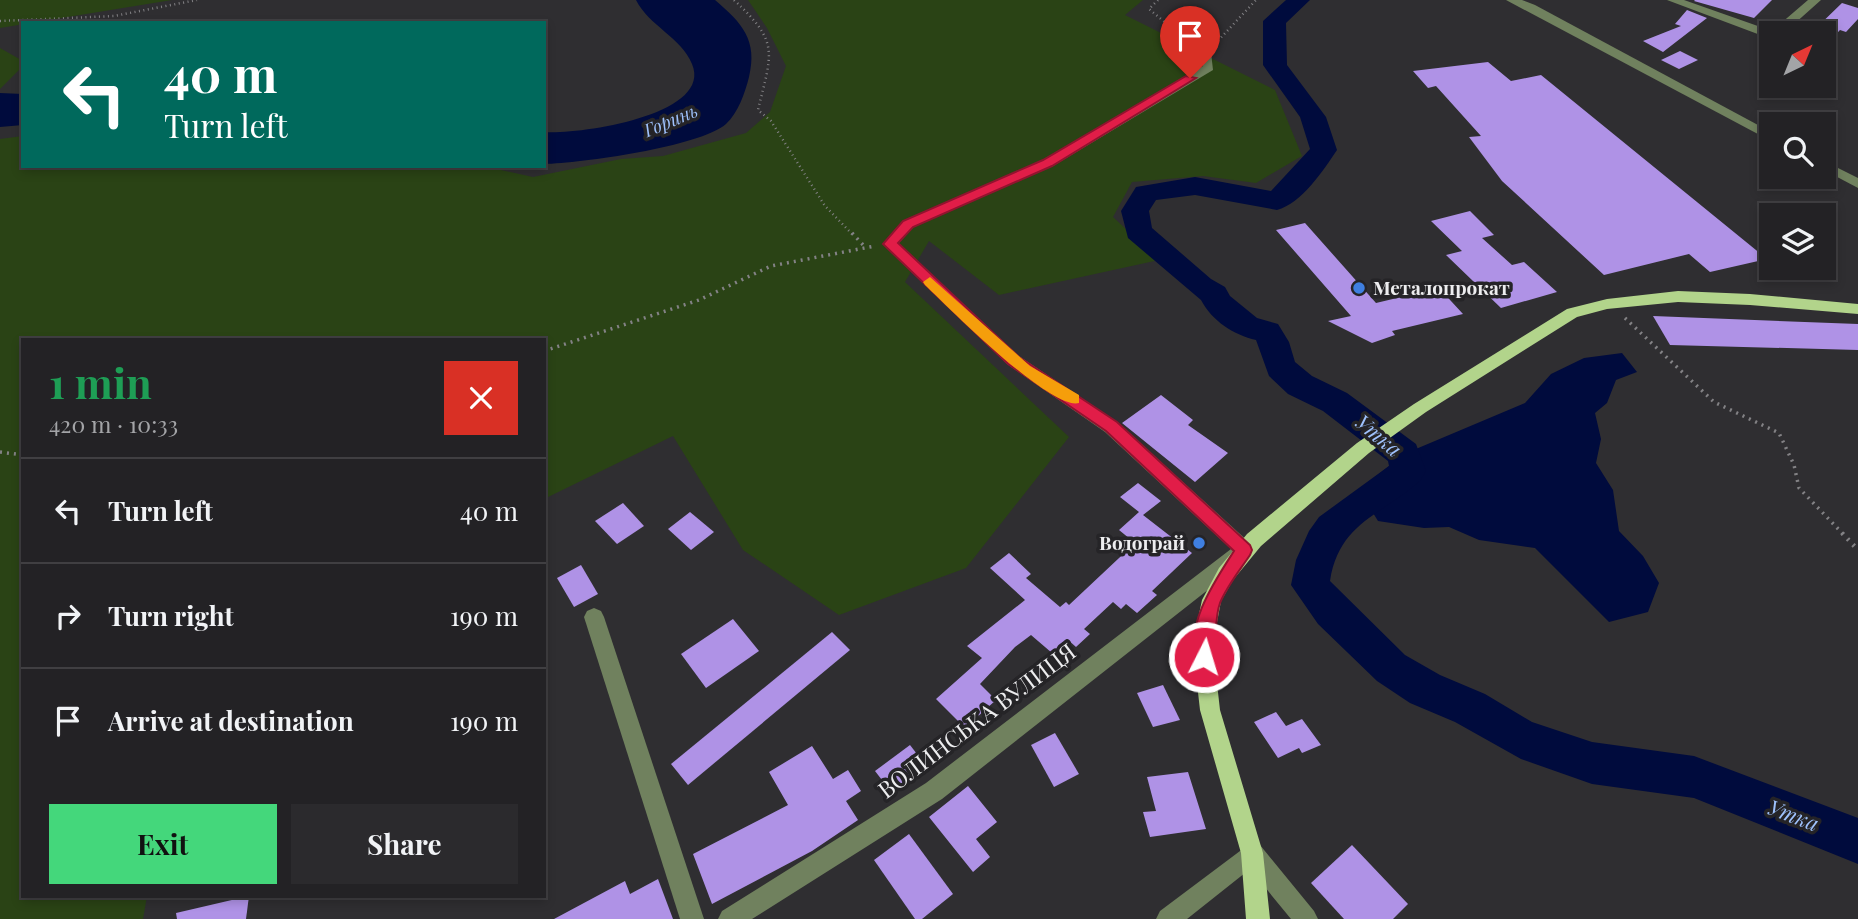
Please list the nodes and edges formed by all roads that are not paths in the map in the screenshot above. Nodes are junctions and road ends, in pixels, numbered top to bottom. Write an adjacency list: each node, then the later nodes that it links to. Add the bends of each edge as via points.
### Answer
1 (1511, 0): 4 (street)
2 (1673, 0): 6 (street)
3 (1815, 0): 5 (street)
4 (1536, 4): 8 (street)
5 (1791, 21)
6 (1759, 30)
7 (1184, 35): 12 (street, via 1207,55 1209,66 1048,163 908,224 890,244 1013,360 1111,426)
8 (1759, 130)
9 (1836, 172): 10 (street)
10 (1858, 184)
11 (1858, 309): 12 (main road, via 1676,295 1608,302 1572,313 1363,448)
12 (1244, 550): 14 (main road, via 1212,600 1204,657 1210,710); 16 (street, ВОЛИНСЬКА ВУЛИЦЯ, via 934,791)
13 (594, 617): 15 (street)
14 (1252, 853): 17 (street); 18 (main road); 19 (street)
15 (692, 919)
16 (730, 919)
17 (1168, 919)
18 (1258, 919)
19 (1306, 919)

